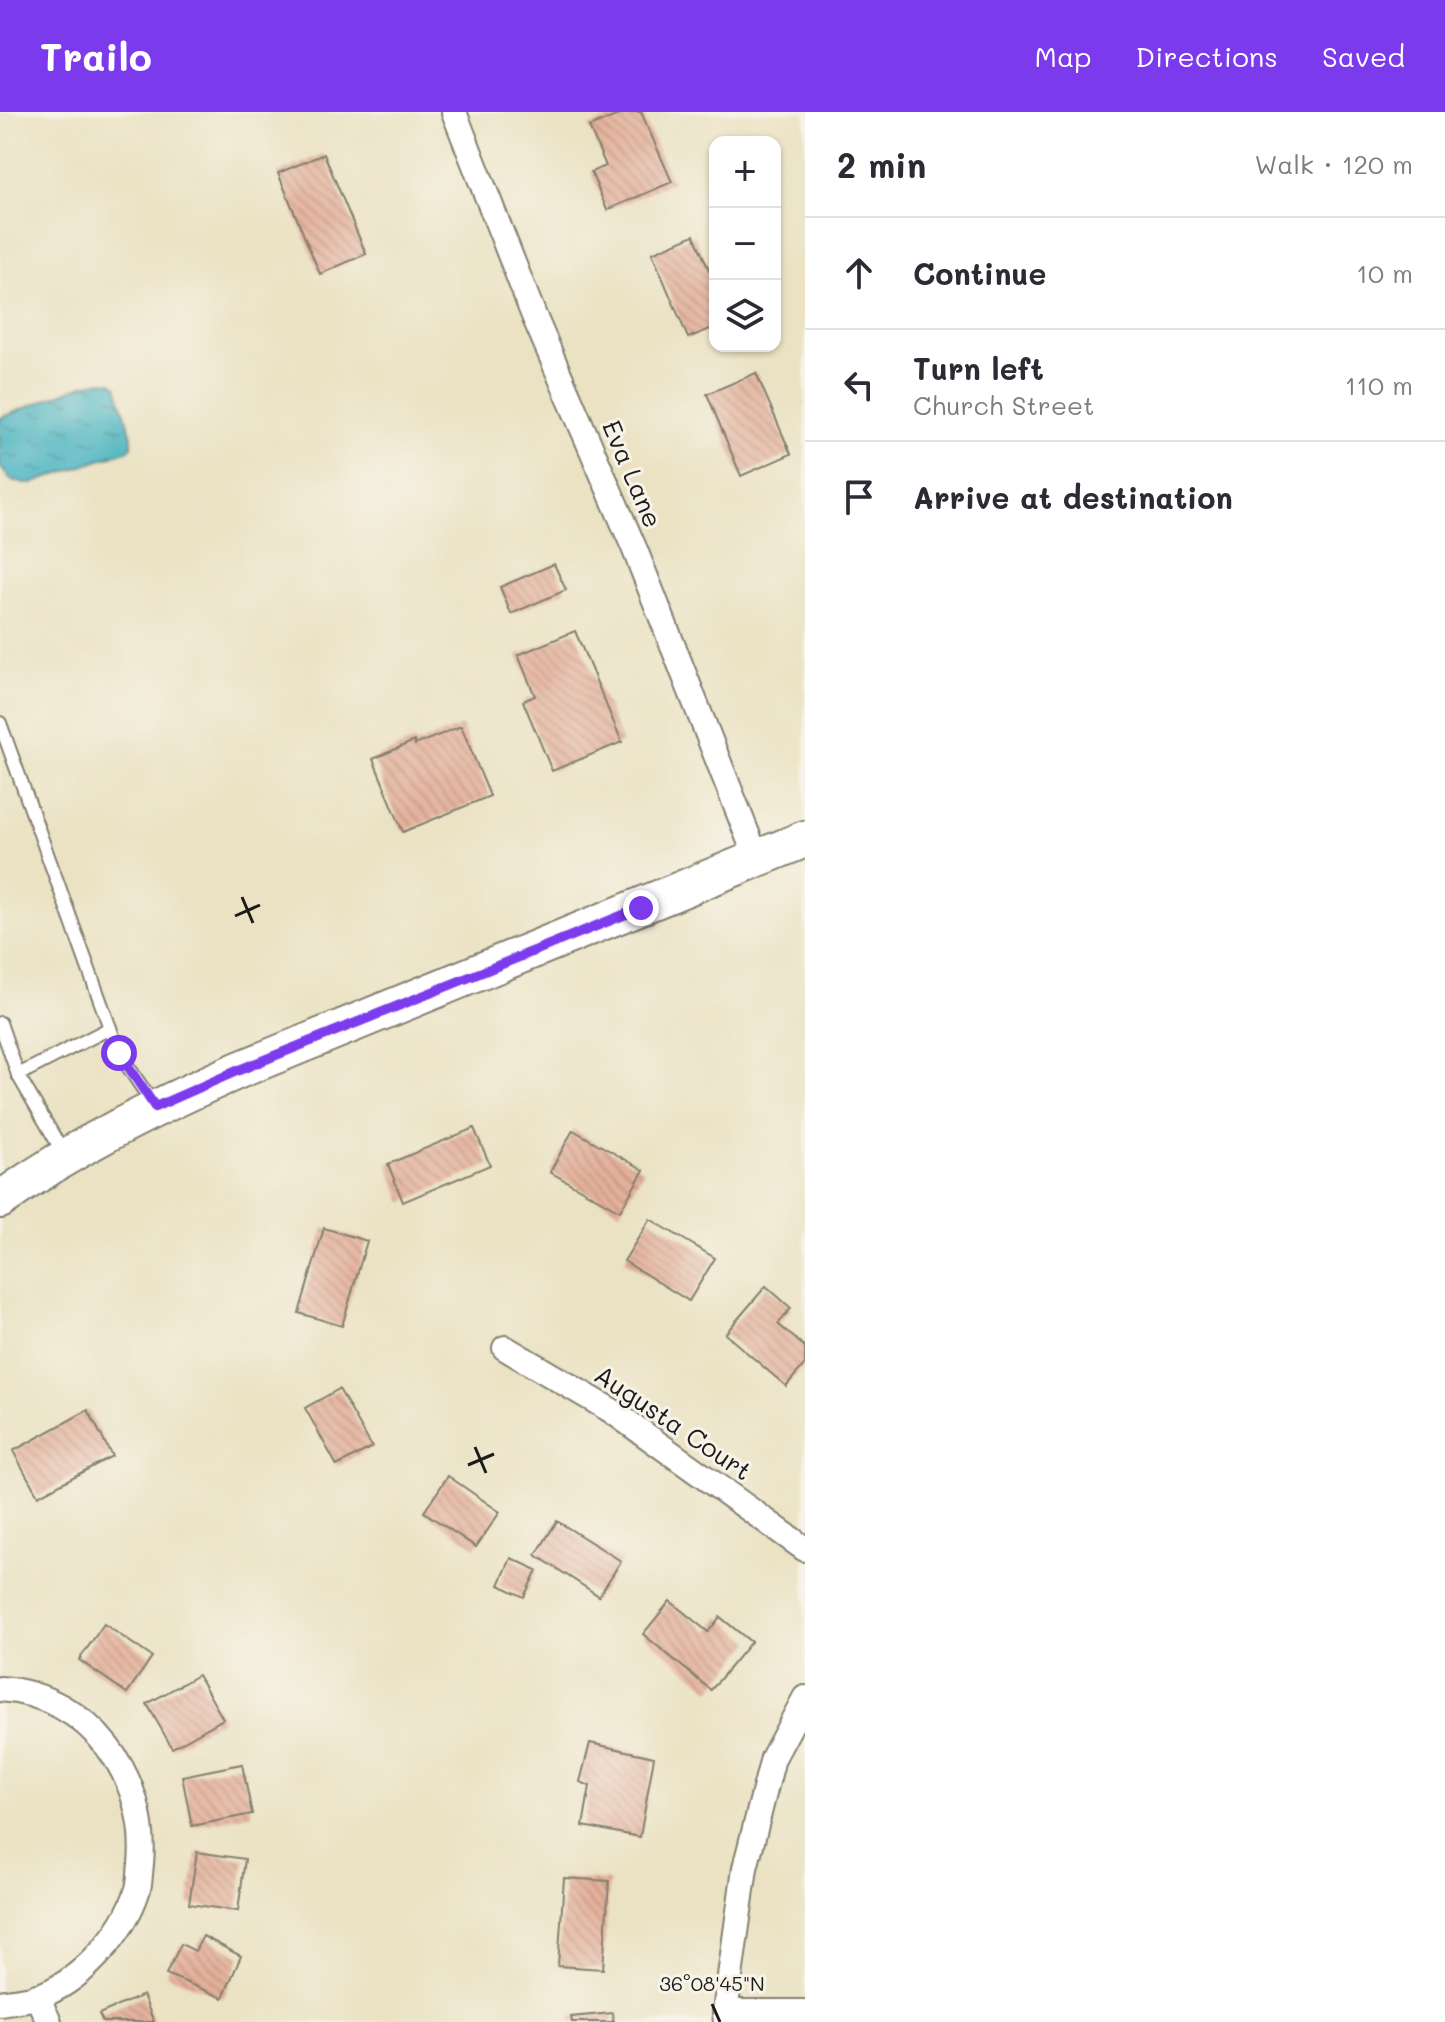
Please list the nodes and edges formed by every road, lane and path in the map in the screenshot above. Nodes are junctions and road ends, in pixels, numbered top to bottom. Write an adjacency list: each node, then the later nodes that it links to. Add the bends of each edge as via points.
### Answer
1 (454, 112): 4 (street, Eva Lane)
2 (0, 723): 6 (lane)
3 (805, 839): 4 (street)
4 (757, 859): 8 (street)
5 (0, 1023): 7 (lane)
6 (110, 1028): 7 (lane); 8 (lane, via 119,1053)
7 (18, 1075): 9 (lane)
8 (155, 1107): 9 (street)
9 (65, 1156): 10 (street)
10 (0, 1200)
11 (505, 1348): 12 (street, Augusta Court, via 612,1411)
12 (805, 1549)
13 (0, 1689): 15 (street, via 20,1690 67,1709 106,1743 132,1787 143,1837 138,1888 117,1935 82,1972)
14 (805, 1698): 18 (street, via 773,1758 749,1855)
15 (37, 1996): 16 (street); 19 (street)
16 (0, 2003)
17 (805, 2012): 18 (street)
18 (726, 2017)
19 (49, 2022)

